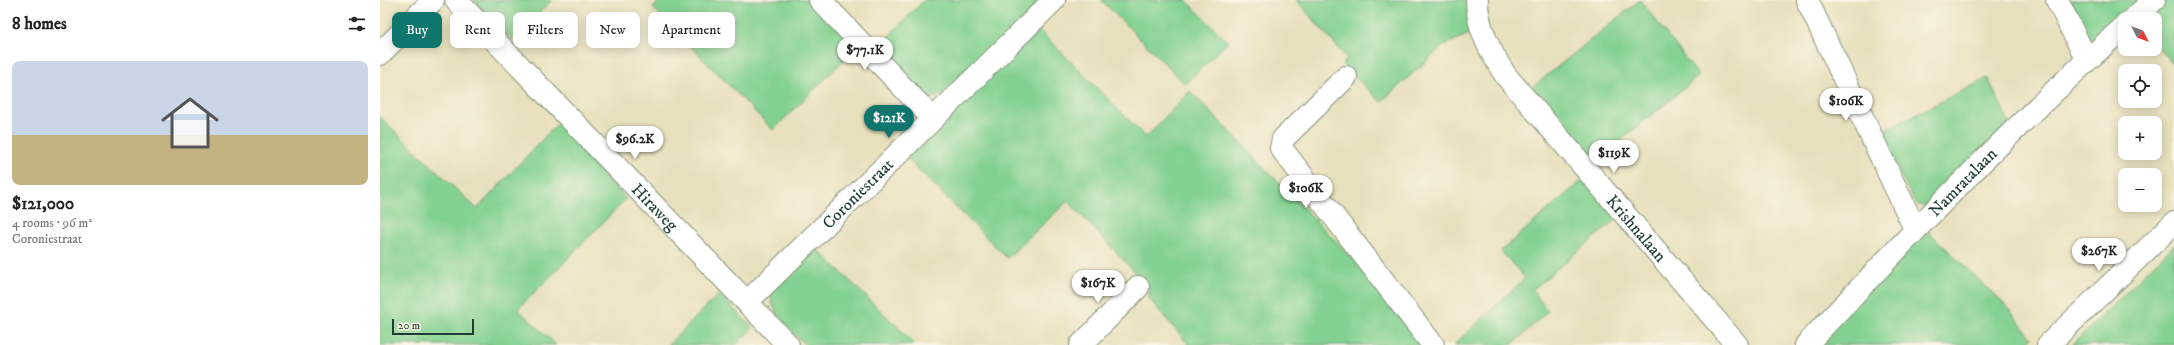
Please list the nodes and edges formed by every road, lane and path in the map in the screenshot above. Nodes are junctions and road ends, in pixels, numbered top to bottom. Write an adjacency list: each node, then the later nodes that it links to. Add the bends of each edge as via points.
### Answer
1 (433, 0): 11 (street)
2 (456, 0): 18 (street, Hiraweg)
3 (820, 0): 14 (street)
4 (1054, 0): 14 (street, Coroniestraat)
5 (1806, 0): 16 (street)
6 (2057, 0): 12 (street)
7 (2154, 0): 9 (street)
8 (1477, 5): 22 (street, Krishnalaan, via 1483,34 1506,76)
9 (2140, 12)
10 (2118, 32): 12 (street, Namratalaan)
11 (380, 54)
12 (2087, 60): 16 (street, Namratalaan)
13 (1346, 77): 21 (street, via 1283,139 1281,148)
14 (933, 119): 18 (street, Coroniestraat)
15 (2174, 223): 24 (street)
16 (1915, 229): 23 (street, Namratalaan)
17 (1138, 287): 20 (street)
18 (747, 302): 19 (street, Hiraweg)
19 (788, 345)
20 (1081, 345)
21 (1433, 345)
22 (1737, 345)
23 (1806, 345)
24 (2048, 345)

